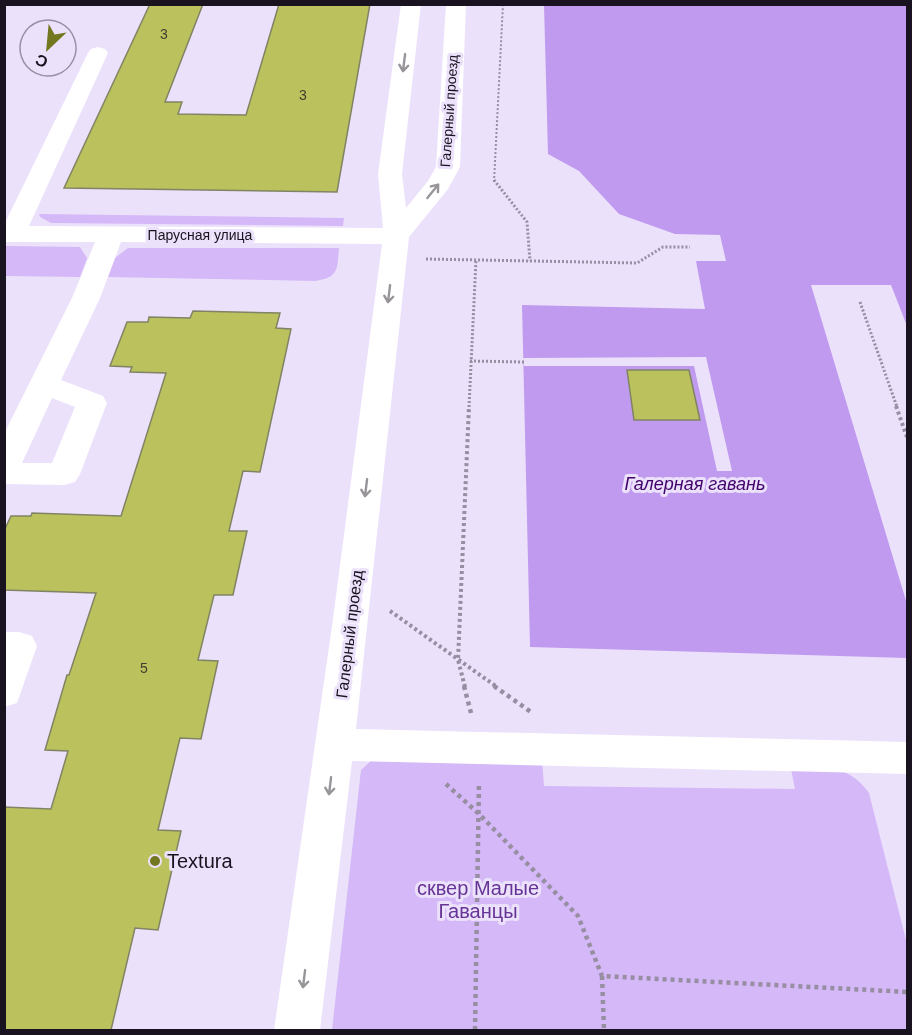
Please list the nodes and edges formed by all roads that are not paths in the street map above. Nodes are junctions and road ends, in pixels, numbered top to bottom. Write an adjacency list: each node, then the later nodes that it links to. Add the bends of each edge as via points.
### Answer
1 (411, 4): 6 (street, Галерный проезд, one-way to 6, via 390,174)
2 (456, 4): 6 (street, Галерный проезд, one-way to 2, via 439,184 448,167)
3 (98, 54): 4 (street, via 88,95)
4 (9, 234): 5 (street, Парусная улица)
5 (111, 235): 6 (street, Парусная улица); 7 (street, via 86,298)
6 (396, 236): 12 (street, Галерный проезд, one-way to 12)
7 (43, 384): 8 (street); 9 (street, via 92,403 64,474)
8 (4, 467)
9 (4, 473)
10 (4, 646): 11 (street, via 19,646)
11 (4, 692)
12 (335, 745): 13 (street); 14 (street, Галерный проезд, one-way to 14)
13 (908, 758)
14 (297, 1030)

